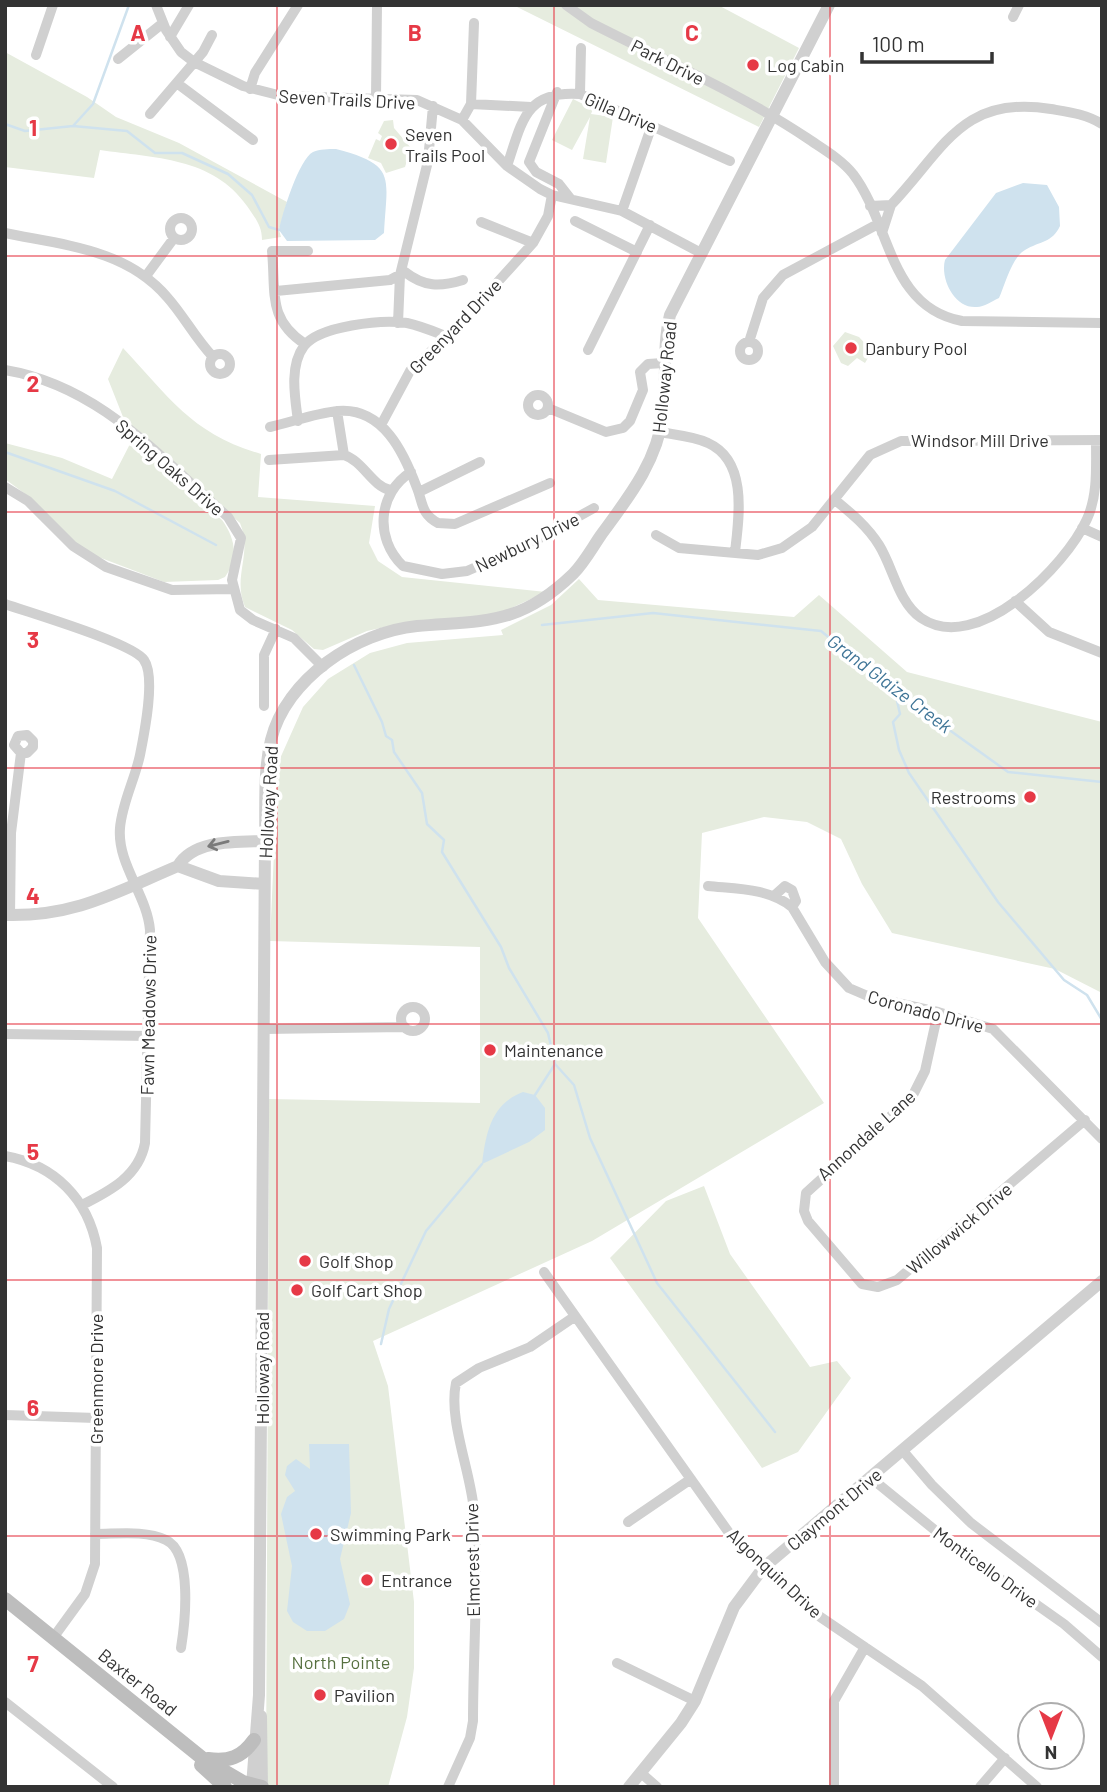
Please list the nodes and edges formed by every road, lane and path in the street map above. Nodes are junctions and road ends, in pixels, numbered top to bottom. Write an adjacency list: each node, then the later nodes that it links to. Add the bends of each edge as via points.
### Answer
1 (53, 5): 15 (street)
2 (156, 5): 10 (street, Seven Trails Drive)
3 (188, 5): 13 (street)
4 (298, 5): 19 (street, via 255,73)
5 (377, 5): 22 (street)
6 (566, 5): 27 (street, Park Drive, via 591,23)
7 (829, 5): 27 (street, Holloway Road)
8 (1019, 5): 9 (street)
9 (1013, 17)
10 (163, 23): 13 (street, Seven Trails Drive); 16 (street)
11 (474, 23): 23 (street)
12 (212, 35): 17 (street)
13 (170, 37): 17 (street, Seven Trails Drive)
14 (581, 48): 21 (street)
15 (36, 55)
16 (118, 59)
17 (194, 62): 18 (street); 19 (street, Seven Trails Drive)
18 (178, 83): 26 (street); 31 (street)
19 (250, 89): 22 (street, Seven Trails Drive, via 282,96)
20 (557, 92): 21 (street, Gilla Drive); 25 (street); 35 (street, via 529,162)
21 (580, 93): 30 (street, Gilla Drive)
22 (376, 98): 24 (street, Seven Trails Drive)
23 (471, 104): 25 (street); 28 (street)
24 (433, 106): 28 (street, Seven Trails Drive); 49 (street, via 428,161)
25 (531, 107): 33 (street)
26 (150, 114)
27 (773, 116): 37 (street, Park Drive, via 851,172); 48 (street, Holloway Road)
28 (461, 120): 33 (street, Seven Trails Drive)
29 (1102, 124): 36 (street, via 1043,108 1013,108 984,115 947,138)
30 (652, 125): 32 (street, Gilla Drive); 38 (street)
31 (253, 140)
32 (730, 161)
33 (507, 166): 34 (street, Seven Trails Drive)
34 (552, 195): 35 (street, Seven Trails Drive); 45 (street, Greenyard Drive, via 548,216)
35 (570, 198): 38 (street, Seven Trails Drive)
36 (891, 205): 37 (street); 42 (street)
37 (870, 206): 42 (street, Park Drive)
38 (622, 211): 41 (street, Seven Trails Drive)
39 (575, 221): 47 (street)
40 (481, 222): 45 (street)
41 (650, 225): 47 (street); 48 (street, Seven Trails Drive)
42 (880, 229): 53 (street, Park Drive, via 904,284 942,315 962,321); 56 (street, via 783,275 763,298)
43 (5, 233): 50 (street, via 110,256)
44 (174, 238): 50 (street)
45 (533, 243): 55 (street, Greenyard Drive)
46 (308, 251): 52 (street, via 272,251)
47 (637, 252): 58 (street)
48 (701, 253): 60 (street, Holloway Road, via 670,314)
49 (400, 275): 51 (street, via 405,272 415,280 441,286); 52 (street, via 390,281); 54 (street)
50 (146, 276): 59 (street, via 169,298)
51 (463, 280)
52 (276, 291): 57 (street, via 282,325)
53 (1100, 322)
54 (398, 323): 55 (street); 57 (street, via 334,328)
55 (448, 337): 65 (street, Greenyard Drive, via 410,371)
56 (749, 342)
57 (306, 344): 64 (street, via 296,367)
58 (588, 350)
59 (213, 357)
60 (663, 363): 62 (street, via 648,365 640,372 643,390 623,428 606,432); 67 (street, Holloway Road)
61 (5, 370): 83 (street, Spring Oaks Drive, via 61,384 87,398 228,517 241,538)
62 (548, 408)
63 (337, 411): 64 (street); 65 (street, via 366,415); 69 (street)
64 (298, 421): 66 (street)
65 (382, 425): 72 (street)
66 (270, 427)
67 (660, 432): 82 (street, via 705,441 727,459 739,503); 88 (street, Holloway Road, via 648,468 631,495 573,574 537,601 486,622 391,630)
68 (1099, 440): 77 (street, Windsor Mill Drive, via 901,441 870,455); 79 (street, via 1094,491)
69 (344, 455): 70 (street); 75 (street)
70 (269, 460)
71 (480, 462): 76 (street)
72 (411, 472): 75 (street); 76 (street)
73 (550, 483): 76 (street, via 446,524 425,513)
74 (5, 486): 83 (street, via 73,546 106,567 172,590)
75 (390, 490): 78 (street, Newbury Drive, via 384,517 391,553 403,566 442,574 467,571)
76 (419, 492)
77 (834, 499): 82 (street, Windsor Mill Drive, via 793,543 758,555); 84 (street, via 873,536 902,594 919,616 933,624 965,625 1002,612)
78 (594, 508)
79 (1082, 528): 81 (street); 84 (street, via 1069,551)
80 (656, 535): 82 (street, Windsor Mill Drive, via 679,548)
81 (1102, 537)
82 (736, 552)
83 (232, 589): 86 (street, via 246,616)
84 (1015, 601): 87 (street, via 1049,632)
85 (5, 604): 93 (street, Fawn Meadows Drive, via 120,645 146,661 147,714 119,831)
86 (276, 629): 88 (street, via 294,638); 89 (street, via 264,655)
87 (1102, 653)
88 (323, 667): 91 (street, Holloway Road, via 294,693 270,742)
89 (264, 706)
90 (20, 753): 96 (street)
91 (265, 841): 92 (street, one-way to 92, via 229,841 199,849); 94 (street, Holloway Road)
92 (178, 866): 93 (street); 94 (street, via 219,881)
93 (135, 884): 96 (street, via 97,903 47,915); 101 (street, Fawn Meadows Drive, via 149,918)
94 (264, 884): 99 (street, Holloway Road)
95 (708, 886): 97 (street, Coronado Drive, via 775,895 792,907 831,972 849,988)
96 (8, 916)
97 (938, 1012): 102 (street, Coronado Drive, via 993,1029); 106 (street, Annondale Lane, via 925,1072 912,1097 806,1193 808,1221)
98 (405, 1027): 99 (street)
99 (264, 1029): 125 (street, Holloway Road)
100 (5, 1034): 101 (street)
101 (150, 1035): 105 (street, Fawn Meadows Drive, via 145,1143 139,1163 120,1183)
102 (1085, 1120): 103 (street, Coronado Drive); 106 (street, Willowwick Drive, via 920,1263 888,1285 862,1284)
103 (1102, 1139)
104 (5, 1156): 105 (street, Greenmore Drive, via 48,1171)
105 (82, 1205): 111 (street, Greenmore Drive, via 97,1248)
106 (831, 1248)
107 (544, 1272): 109 (street, Algonquin Drive)
108 (1102, 1281): 112 (street, Claymont Drive)
109 (574, 1317): 114 (street, Algonquin Drive); 136 (street, Elmcrest Drive, via 530,1347 456,1383 456,1413 474,1510 473,1721)
110 (5, 1415): 111 (street)
111 (96, 1418): 116 (street, Greenmore Drive)
112 (903, 1451): 113 (street, Claymont Drive); 119 (street, Monticello Drive, via 971,1523)
113 (871, 1478): 117 (street, Claymont Drive); 123 (street, Monticello Drive)
114 (691, 1479): 115 (street); 117 (street, Algonquin Drive, via 732,1537)
115 (628, 1522)
116 (95, 1534): 120 (street, Greenmore Drive, via 91,1583); 122 (street, via 150,1535 176,1548 186,1602)
117 (763, 1568): 121 (street, Algonquin Drive, via 813,1612); 126 (street, Claymont Drive, via 734,1607)
118 (5, 1599): 120 (main road, Baxter Road)
119 (1102, 1623)
120 (53, 1638): 128 (main road, Baxter Road)
121 (865, 1647): 131 (street, Algonquin Drive, via 922,1686); 139 (street, via 834,1701)
122 (181, 1648)
123 (1102, 1657)
124 (617, 1663): 126 (street)
125 (258, 1695): 129 (street, Holloway Road); 133 (street, Holloway Road, via 263,1733)
126 (695, 1701): 132 (street, Claymont Drive)
127 (5, 1702): 134 (street)
128 (152, 1718): 130 (main road, Baxter Road); 135 (main road)
129 (254, 1740): 130 (main road, via 228,1761); 133 (street, Holloway Road)
130 (202, 1758): 133 (main road, Baxter Road)
131 (1005, 1758): 140 (street); 141 (street, Algonquin Drive)
132 (641, 1773): 137 (street, Claymont Drive); 138 (street)
133 (256, 1786)
134 (113, 1787)
135 (225, 1787)
136 (448, 1787)
137 (629, 1787)
138 (657, 1787)
139 (834, 1787)
140 (980, 1787)
141 (1037, 1787)

